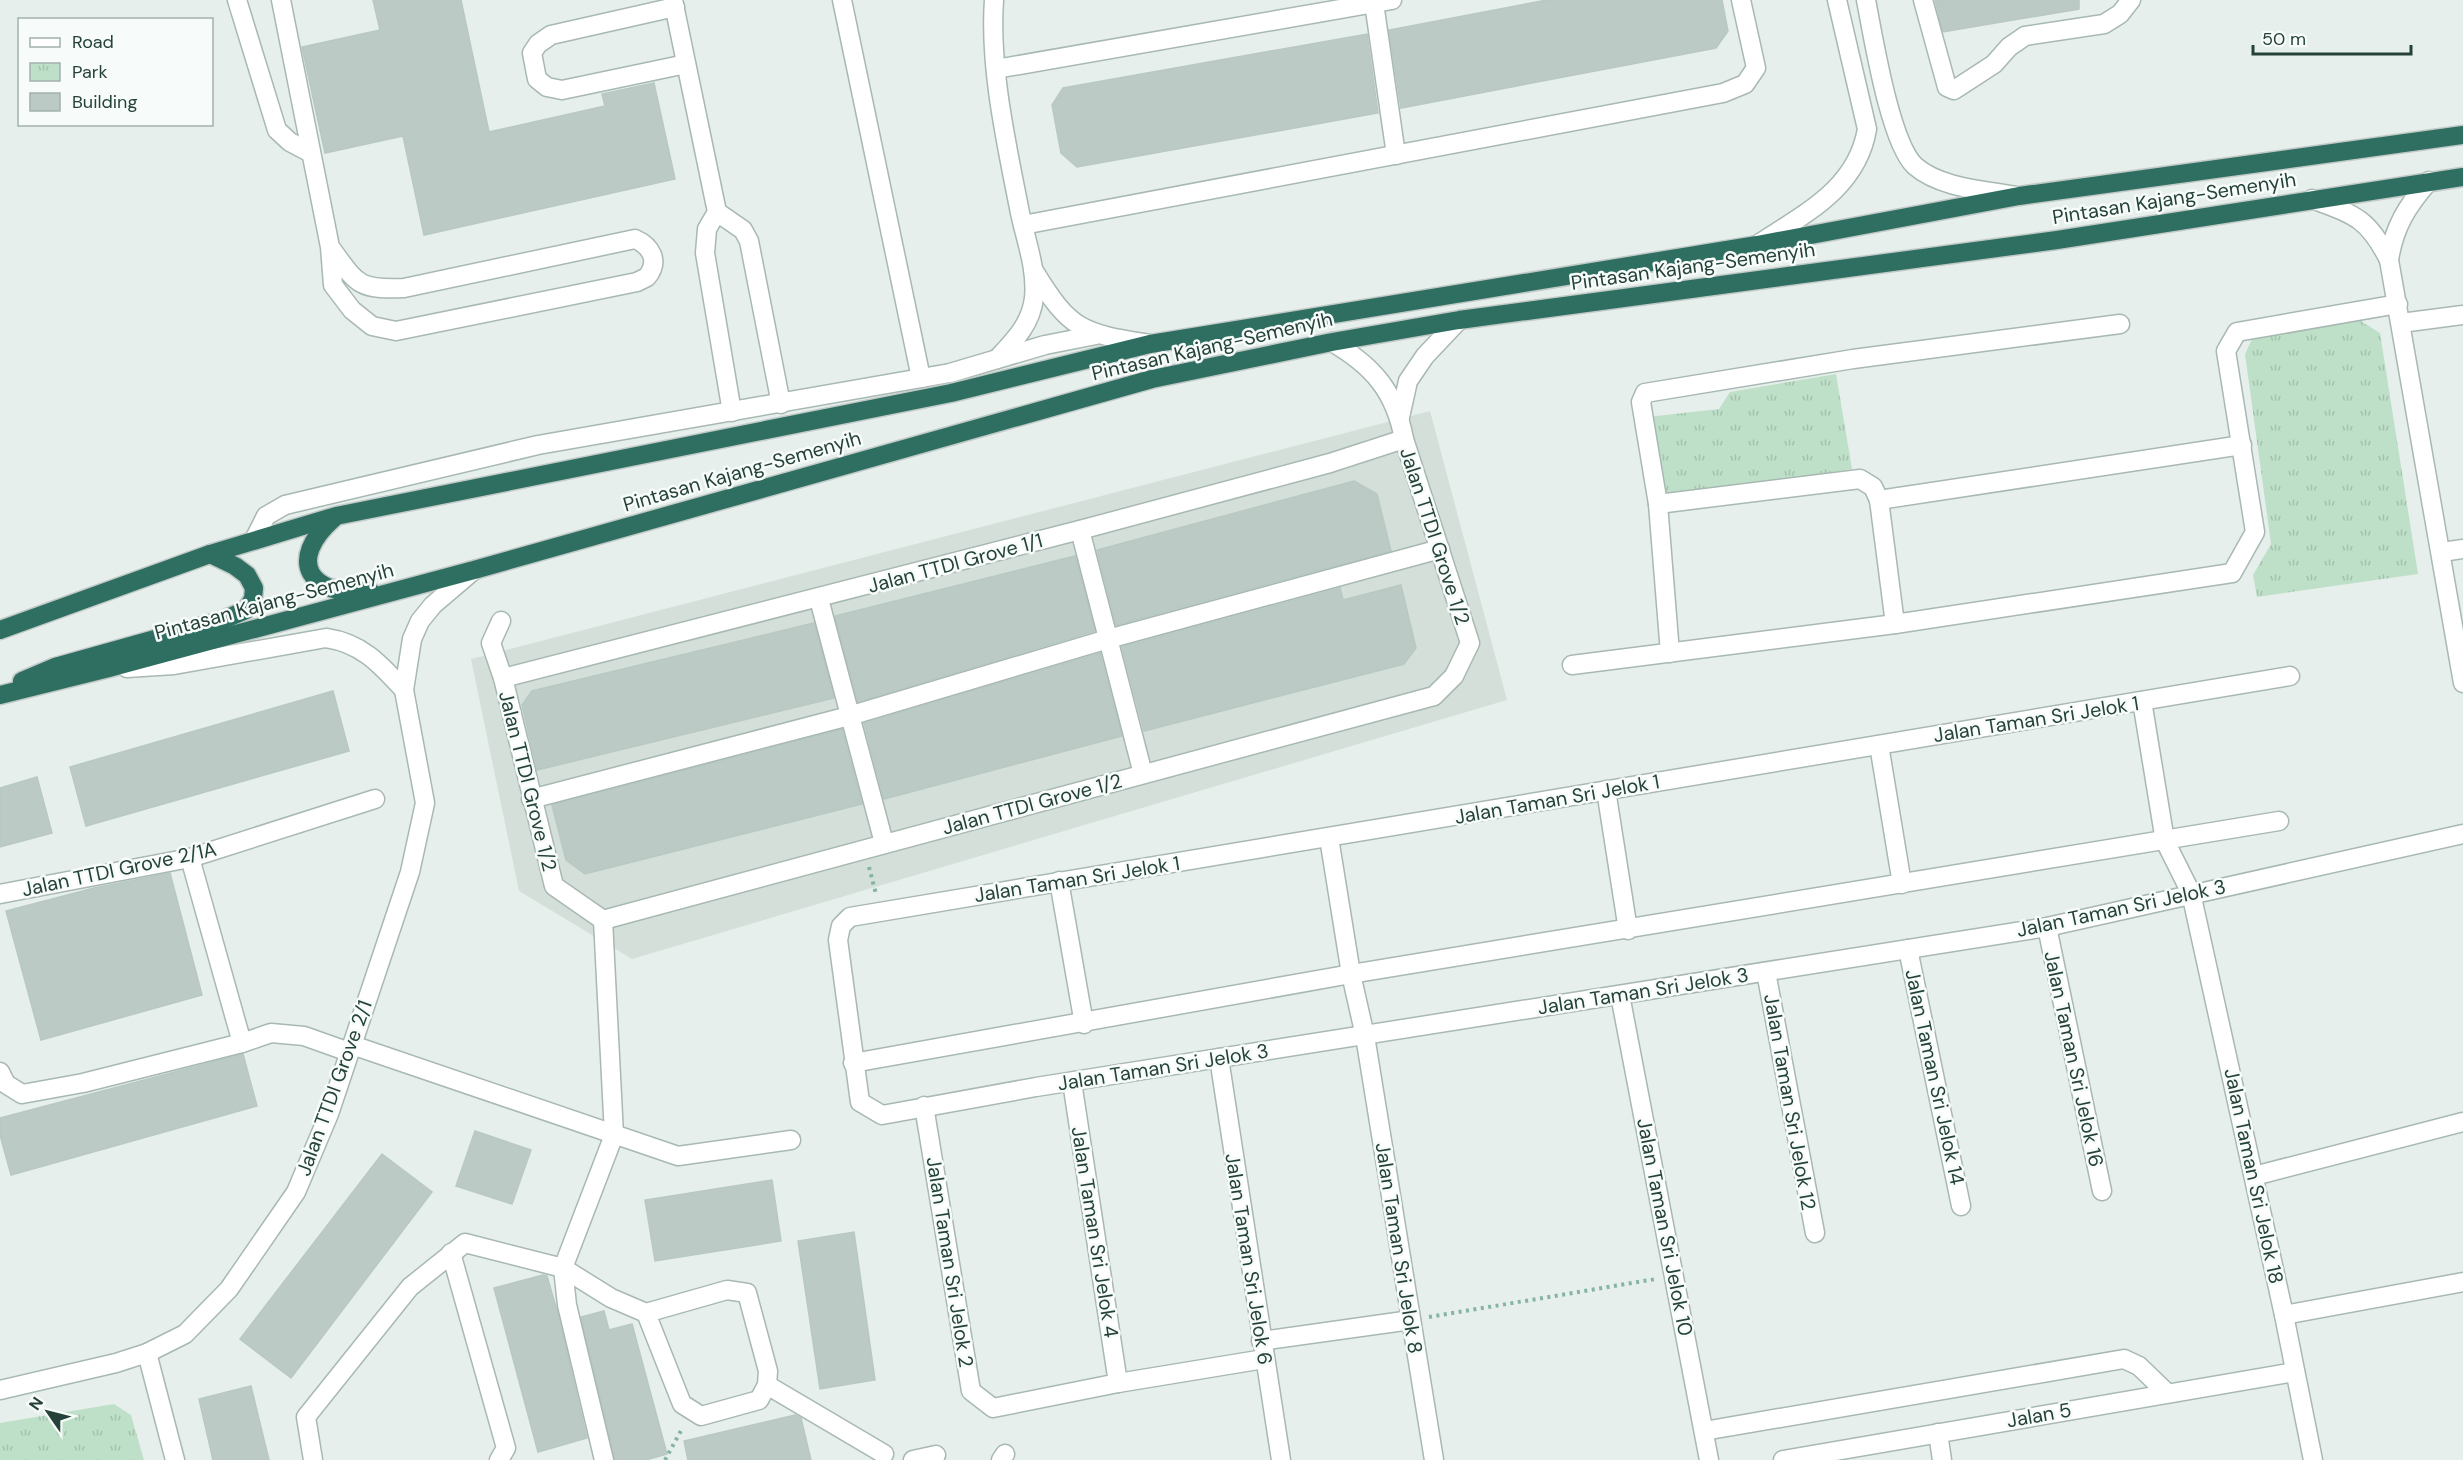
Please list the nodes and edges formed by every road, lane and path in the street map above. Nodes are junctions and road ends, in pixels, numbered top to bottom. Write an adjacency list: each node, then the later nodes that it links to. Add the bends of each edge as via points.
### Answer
1 (237, 0): 17 (street, via 277,130)
2 (281, 0): 17 (street)
3 (842, 0): 38 (street)
4 (994, 0): 13 (street)
5 (1741, 0): 18 (street, via 1756,68 1745,84 1723,93)
6 (1837, 0): 25 (street, via 1867,129 1863,151 1837,189)
7 (1866, 0): 21 (street, via 1890,112 1900,145 1915,166 1941,180)
8 (1923, 0): 9 (street, via 1947,87 1954,90 1994,64 2025,36 2104,24 2120,14)
9 (2131, 0)
10 (1383, 2): 13 (street); 18 (street)
11 (674, 3): 12 (street); 12 (street, via 551,35 532,53 537,79 547,87 562,90)
12 (686, 64): 23 (street)
13 (996, 69): 24 (street)
14 (2463, 123): 16 (highway)
15 (2463, 135): 16 (highway, Pintasan Kajang-Semenyih)
16 (2428, 140): 21 (highway, Pintasan Kajang-Semenyih)
17 (312, 153): 26 (street)
18 (1396, 155): 24 (street)
19 (2463, 177): 20 (highway, Pintasan Kajang-Semenyih)
20 (2429, 181): 22 (highway, Pintasan Kajang-Semenyih); 27 (street, via 2400,219 2392,238)
21 (2019, 196): 25 (highway, Pintasan Kajang-Semenyih)
22 (2312, 199): 27 (street, via 2362,221 2377,235); 31 (highway, Pintasan Kajang-Semenyih, via 2057,240)
23 (717, 212): 39 (street, via 743,231 749,241); 40 (street, via 707,229 705,253)
24 (1023, 225): 28 (street)
25 (1757, 245): 36 (highway, Pintasan Kajang-Semenyih)
26 (330, 247): 26 (street, via 355,280 374,289 404,288 635,239 647,244 653,262 647,277 637,282 396,331 372,326 352,310 333,285)
27 (2390, 260): 29 (street)
28 (1033, 269): 34 (street, via 1055,305 1074,323); 37 (street, via 1034,299 1028,322)
29 (2398, 304): 32 (street); 43 (street, via 2237,332 2226,351)
30 (2463, 315): 32 (street)
31 (1459, 320): 35 (highway, Pintasan Kajang-Semenyih); 41 (street, via 1408,381)
32 (2401, 323): 51 (street)
33 (2120, 324): 45 (street, via 1853,359 1645,393 1641,402)
34 (1096, 335): 36 (street); 37 (street, via 1045,345)
35 (1332, 342): 41 (street, via 1360,359 1381,381); 53 (highway, Pintasan Kajang-Semenyih, via 1152,379)
36 (1150, 344): 46 (highway, Pintasan Kajang-Semenyih, via 951,393)
37 (995, 361): 38 (street)
38 (921, 378): 39 (street)
39 (781, 404): 40 (street)
40 (732, 412): 48 (street, via 538,446 285,505 266,516)
41 (1400, 417): 42 (street, Jalan TTDI Grove 1/2)
42 (1404, 439): 47 (street, Jalan TTDI Grove 1/1, via 1330,463); 49 (street, Jalan TTDI Grove 1/2)
43 (2242, 445): 44 (street); 57 (street, via 2255,532 2232,573)
44 (1879, 500): 45 (street, via 1872,487 1860,479); 57 (street)
45 (1658, 504): 60 (street)
46 (336, 516): 48 (highway, Pintasan Kajang-Semenyih); 54 (highway, via 310,547 309,572 318,581 328,588 356,593)
47 (1080, 530): 55 (street, Jalan TTDI Grove 1/1); 59 (street)
48 (254, 540): 52 (highway, Pintasan Kajang-Semenyih)
49 (1440, 549): 59 (street); 72 (street, Jalan TTDI Grove 1/2, via 1470,643 1454,676 1434,696)
50 (2463, 549): 51 (street)
51 (2442, 552): 65 (street)
52 (210, 554): 58 (highway, Pintasan Kajang-Semenyih); 66 (highway, via 247,575 254,588 246,610 223,620 55,667)
53 (474, 570): 54 (highway, Pintasan Kajang-Semenyih); 67 (street, Jalan TTDI Grove 2/1, via 420,621 408,659)
54 (408, 587): 62 (highway, Pintasan Kajang-Semenyih)
55 (819, 599): 64 (street, Jalan TTDI Grove 1/1); 70 (street)
56 (501, 621): 64 (street, Jalan TTDI Grove 1/2, via 491,643)
57 (1895, 624): 60 (street)
58 (0, 630)
59 (1108, 639): 70 (street); 72 (street)
60 (1670, 653): 61 (street)
61 (1572, 665)
62 (110, 668): 67 (street, via 174,665 326,638 345,641 362,650); 68 (highway, Pintasan Kajang-Semenyih)
63 (2290, 676): 69 (street, Jalan Taman Sri Jelok 1)
64 (503, 678): 75 (street, Jalan TTDI Grove 1/2)
65 (2463, 683)
66 (0, 690)
67 (404, 690): 99 (street, Jalan TTDI Grove 2/1, via 425,803 410,872)
68 (0, 695)
69 (2142, 701): 71 (street, Jalan Taman Sri Jelok 1); 79 (street, Jalan Taman Sri Jelok 18)
70 (849, 716): 75 (street); 80 (street)
71 (1879, 745): 73 (street, Jalan Taman Sri Jelok 1); 84 (street)
72 (1143, 774): 80 (street, Jalan TTDI Grove 1/2)
73 (1606, 790): 78 (street, Jalan Taman Sri Jelok 1); 90 (street)
74 (375, 799): 82 (street, Jalan TTDI Grove 2/1A)
75 (531, 799): 88 (street, Jalan TTDI Grove 1/2, via 554,886)
76 (2279, 821): 79 (street)
77 (2463, 834): 85 (street, Jalan Taman Sri Jelok 3)
78 (1329, 838): 83 (street, Jalan Taman Sri Jelok 1); 94 (street, Jalan Taman Sri Jelok 8)
79 (2165, 841): 84 (street); 85 (street, Jalan Taman Sri Jelok 18)
80 (884, 843): 81 (street, Jalan TTDI Grove 1/2)
81 (865, 848): 87 (path); 88 (street, Jalan TTDI Grove 1/2)
82 (190, 858): 86 (street, Jalan TTDI Grove 2/1A); 98 (street)
83 (1059, 881): 87 (street, Jalan Taman Sri Jelok 1); 96 (street)
84 (1902, 884): 90 (street)
85 (2191, 893): 89 (street, Jalan Taman Sri Jelok 3); 108 (street, Jalan Taman Sri Jelok 18)
86 (0, 894)
87 (881, 912): 91 (street, Jalan Taman Sri Jelok 1, via 850,917 841,926)
88 (603, 920): 106 (street)
89 (2047, 927): 92 (street, Jalan Taman Sri Jelok 3); 109 (street, Jalan Taman Sri Jelok 16)
90 (1628, 930): 94 (street)
91 (838, 940): 101 (street, Jalan Taman Sri Jelok 3)
92 (1908, 949): 93 (street, Jalan Taman Sri Jelok 3); 110 (street, Jalan Taman Sri Jelok 14)
93 (1766, 972): 95 (street, Jalan Taman Sri Jelok 3); 111 (street, Jalan Taman Sri Jelok 12)
94 (1352, 974): 96 (street); 97 (street, Jalan Taman Sri Jelok 8)
95 (1620, 995): 97 (street, Jalan Taman Sri Jelok 3); 114 (street, Jalan Taman Sri Jelok 10)
96 (1084, 1024): 101 (street)
97 (1365, 1036): 100 (street, Jalan Taman Sri Jelok 3); 118 (street, Jalan Taman Sri Jelok 8)
98 (242, 1043): 99 (street, via 271,1033 304,1036); 103 (street, via 22,1094)
99 (351, 1049): 106 (street); 120 (street, Jalan TTDI Grove 2/1, via 296,1192 229,1289 185,1334)
100 (1220, 1058): 102 (street, Jalan Taman Sri Jelok 3); 119 (street, Jalan Taman Sri Jelok 6)
101 (853, 1063): 104 (street, Jalan Taman Sri Jelok 3, via 860,1102 882,1115)
102 (1072, 1082): 104 (street, Jalan Taman Sri Jelok 3); 124 (street, Jalan Taman Sri Jelok 4)
103 (2, 1083)
104 (924, 1106): 124 (street, Jalan Taman Sri Jelok 2, via 971,1391 993,1408)
105 (2463, 1122): 108 (street)
106 (614, 1135): 107 (street, via 678,1156); 113 (street)
107 (791, 1140)
108 (2254, 1176): 117 (street, Jalan Taman Sri Jelok 18)
109 (2102, 1191)
110 (1961, 1206)
111 (1815, 1233)
112 (451, 1253): 113 (street, via 465,1244); 133 (street, via 410,1287 306,1417); 134 (street, via 507,1448)
113 (563, 1268): 116 (street, via 611,1298); 135 (street, via 567,1305)
114 (1674, 1276): 118 (path); 128 (street, Jalan Taman Sri Jelok 10)
115 (2463, 1282): 117 (street)
116 (646, 1313): 123 (street, via 727,1290 747,1293); 127 (street, via 682,1404)
117 (2284, 1315): 122 (street, Jalan Taman Sri Jelok 18)
118 (1411, 1320): 119 (street); 139 (street, Jalan Taman Sri Jelok 8)
119 (1261, 1341): 121 (street, Jalan Taman Sri Jelok 6)
120 (147, 1353): 125 (street, Jalan TTDI Grove 2/1); 132 (street)
121 (1264, 1359): 124 (street); 138 (street, Jalan Taman Sri Jelok 6)
122 (2295, 1372): 126 (street, Jalan 5); 143 (street, Jalan Taman Sri Jelok 18)
123 (768, 1378): 127 (street, via 759,1400 701,1416); 130 (street)
124 (1118, 1383)
125 (0, 1390)
126 (2167, 1393): 128 (street, via 2139,1366 2124,1359); 129 (street, Jalan 5)
127 (693, 1411): 136 (path)
128 (1704, 1431): 140 (street, Jalan Taman Sri Jelok 10)
129 (1938, 1433): 141 (street, Jalan 5); 142 (street)
130 (884, 1454)
131 (936, 1455): 137 (street)
132 (175, 1460)
133 (313, 1460)
134 (499, 1460)
135 (604, 1460)
136 (665, 1460)
137 (913, 1460)
138 (1281, 1460)
139 (1434, 1460)
140 (1709, 1460)
141 (1783, 1460)
142 (1942, 1460)
143 (2313, 1460)

